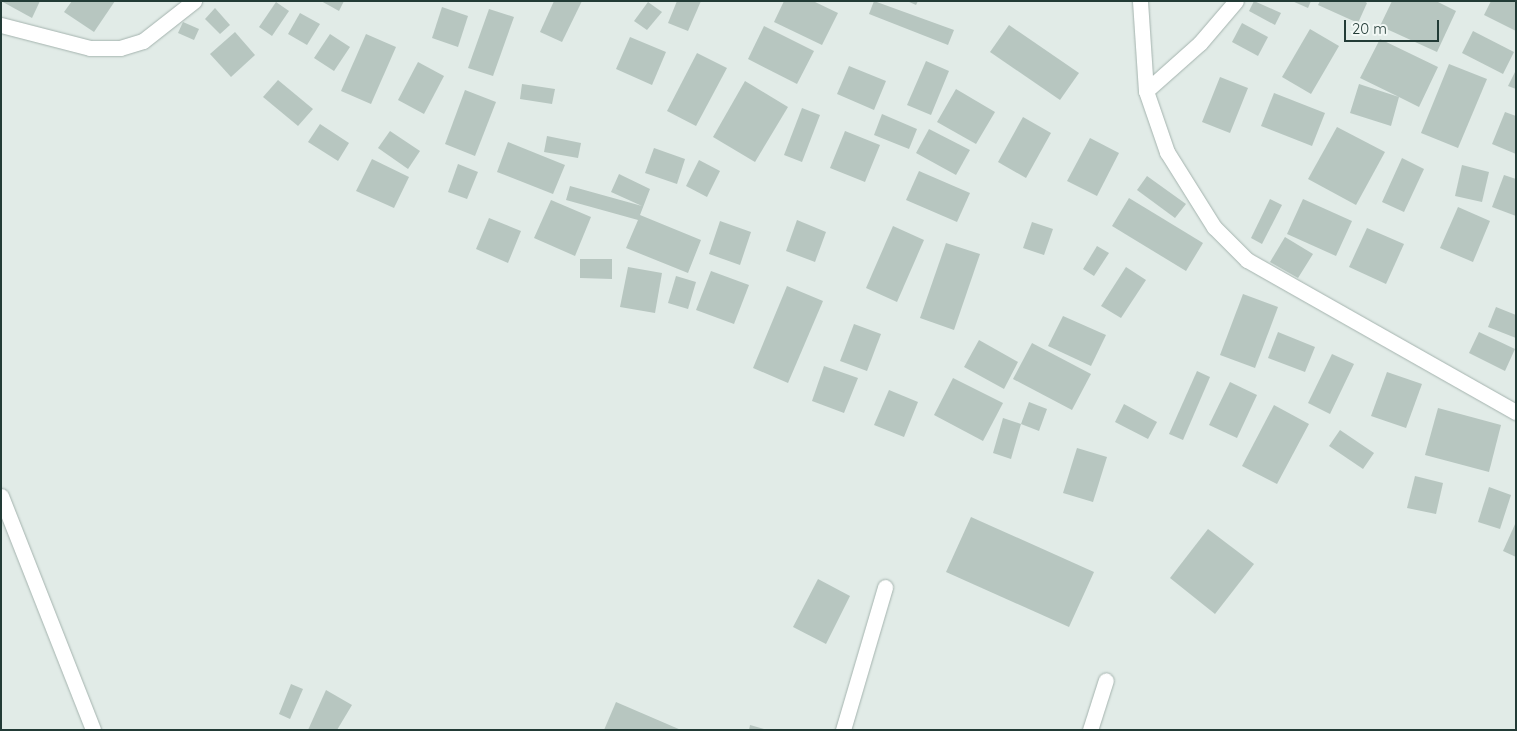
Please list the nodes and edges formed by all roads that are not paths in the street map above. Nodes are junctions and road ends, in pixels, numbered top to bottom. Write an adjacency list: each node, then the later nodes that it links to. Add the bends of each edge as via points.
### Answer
1 (194, 1): 4 (street, via 143,40 120,48 90,48)
2 (1140, 1): 5 (street)
3 (1236, 1): 5 (street, via 1200,44)
4 (1, 25)
5 (1146, 91): 6 (street, via 1167,152 1187,187 1214,227 1247,260)
6 (1516, 412)
7 (1, 496): 10 (street)
8 (885, 587): 11 (street)
9 (1106, 680): 12 (street)
10 (93, 730)
11 (843, 730)
12 (1090, 730)

